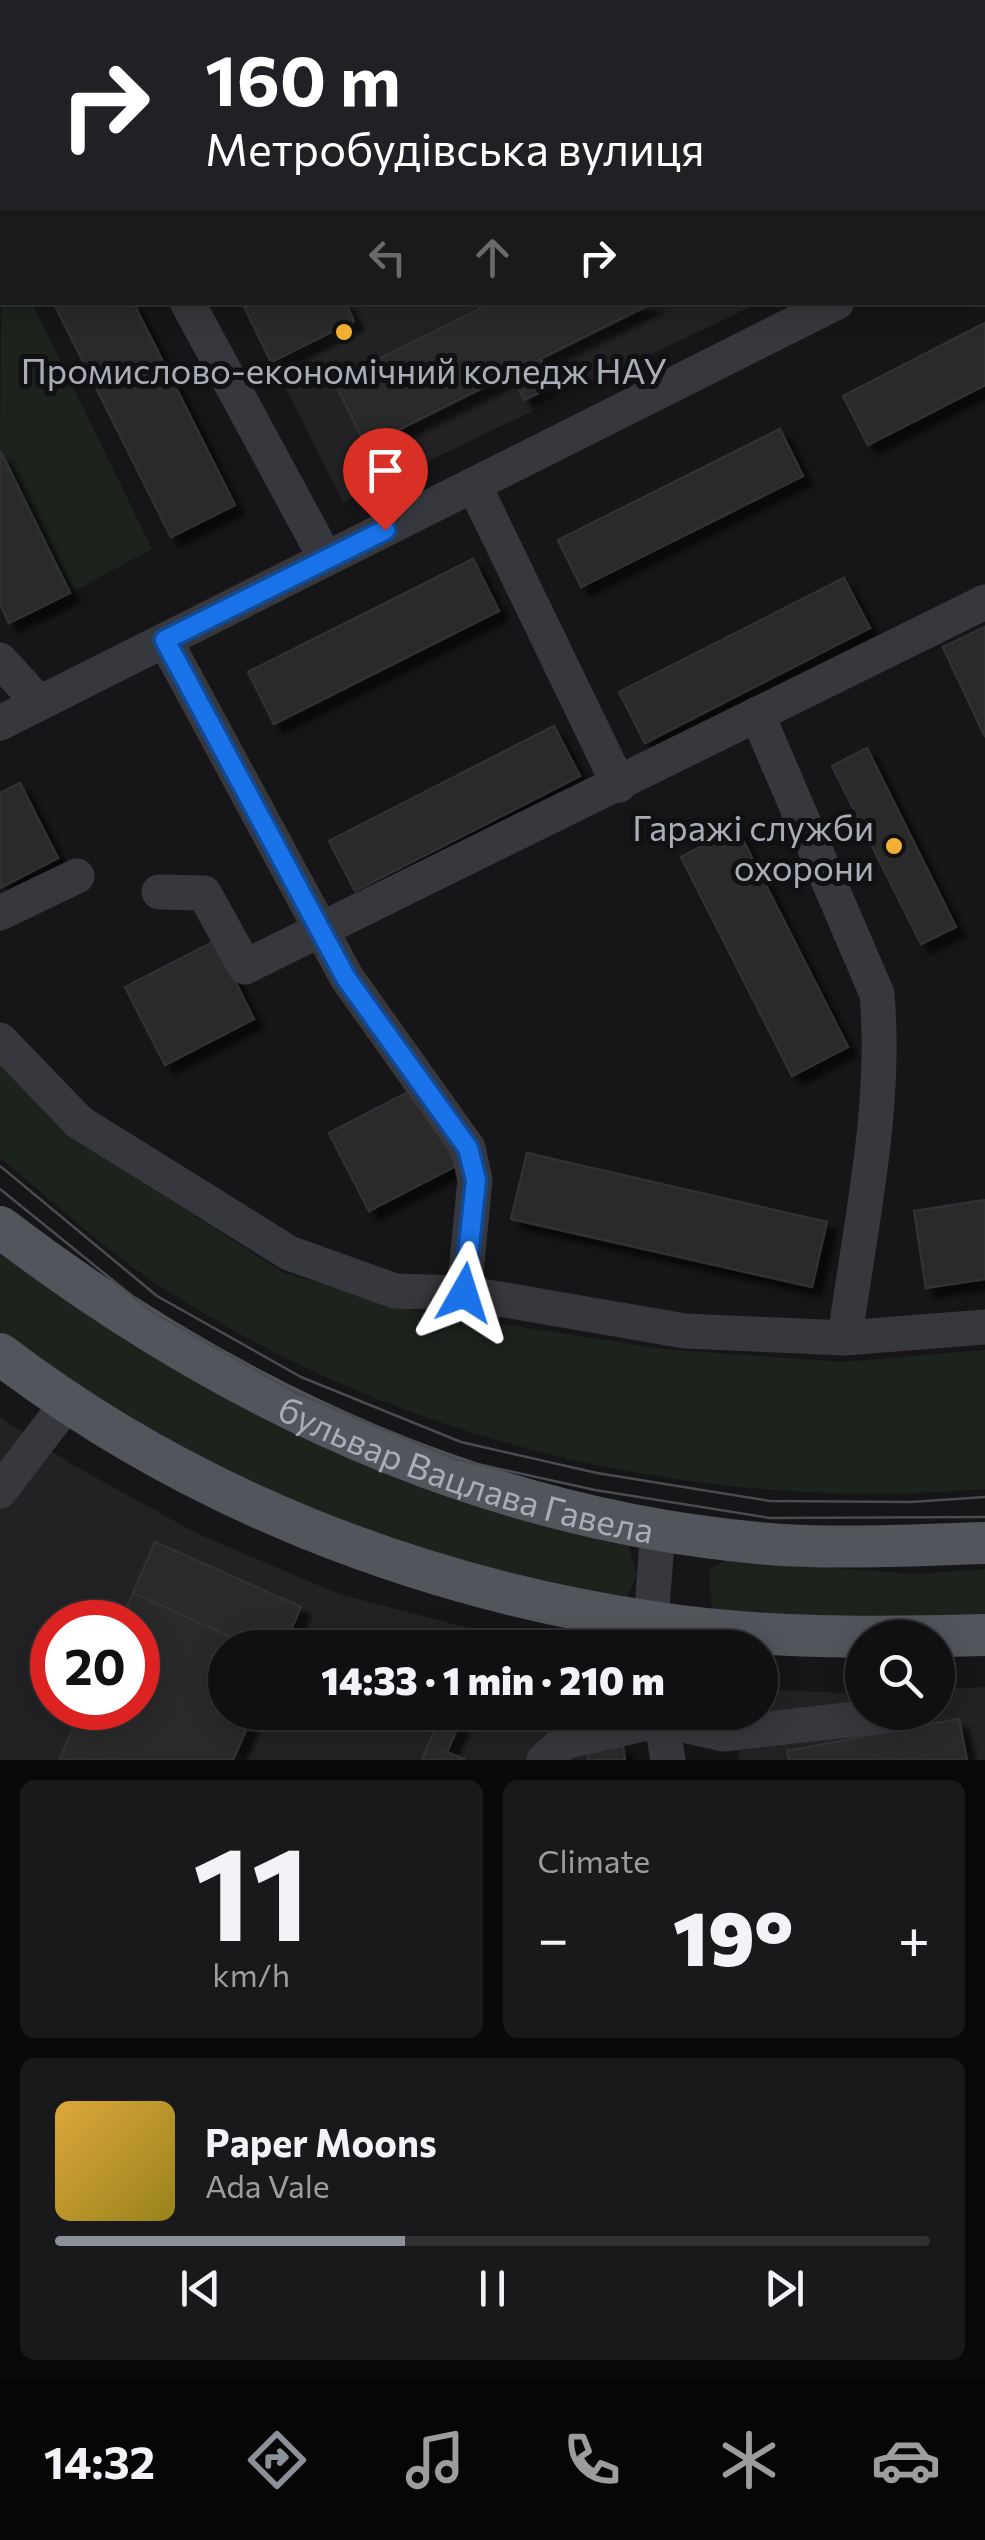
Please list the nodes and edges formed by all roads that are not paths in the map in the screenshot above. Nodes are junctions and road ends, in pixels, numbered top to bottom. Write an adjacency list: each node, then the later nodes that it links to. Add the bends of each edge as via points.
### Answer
1 (189, 305): 4 (street)
2 (819, 306): 3 (street)
3 (474, 485): 4 (street); 11 (street)
4 (326, 559): 6 (street)
5 (985, 602): 9 (street)
6 (165, 640): 8 (street); 15 (street)
7 (0, 660): 8 (street)
8 (39, 703): 10 (street)
9 (757, 714): 11 (street); 20 (street, via 876,994 877,1095)
10 (0, 722)
11 (619, 785): 15 (street)
12 (76, 876): 14 (street)
13 (159, 892): 15 (street, via 204,893 245,967)
14 (0, 913)
15 (321, 931): 18 (street, via 346,978 474,1161)
16 (0, 1040): 18 (street, via 79,1122 288,1253 395,1291)
17 (0, 1226): 24 (main road, бульвар Вацлава Гавела, via 142,1324 281,1408 452,1478)
18 (464, 1293): 20 (street, via 685,1331)
19 (985, 1326): 20 (street)
20 (845, 1338)
21 (0, 1354): 22 (main road)
22 (68, 1402): 23 (street); 26 (main road, via 117,1436 263,1512 427,1572)
23 (3, 1480)
24 (658, 1529): 25 (main road, бульвар Вацлава Гавела, via 760,1543); 27 (street)
25 (985, 1543)
26 (634, 1630)
27 (652, 1630)
28 (778, 1633): 29 (main road)
29 (985, 1636)
30 (845, 1720): 31 (street)
31 (778, 1728)
32 (608, 1730): 36 (street, via 564,1742)
33 (663, 1730): 37 (street)
34 (709, 1730): 35 (street)
35 (759, 1730)
36 (544, 1760)
37 (668, 1760)

